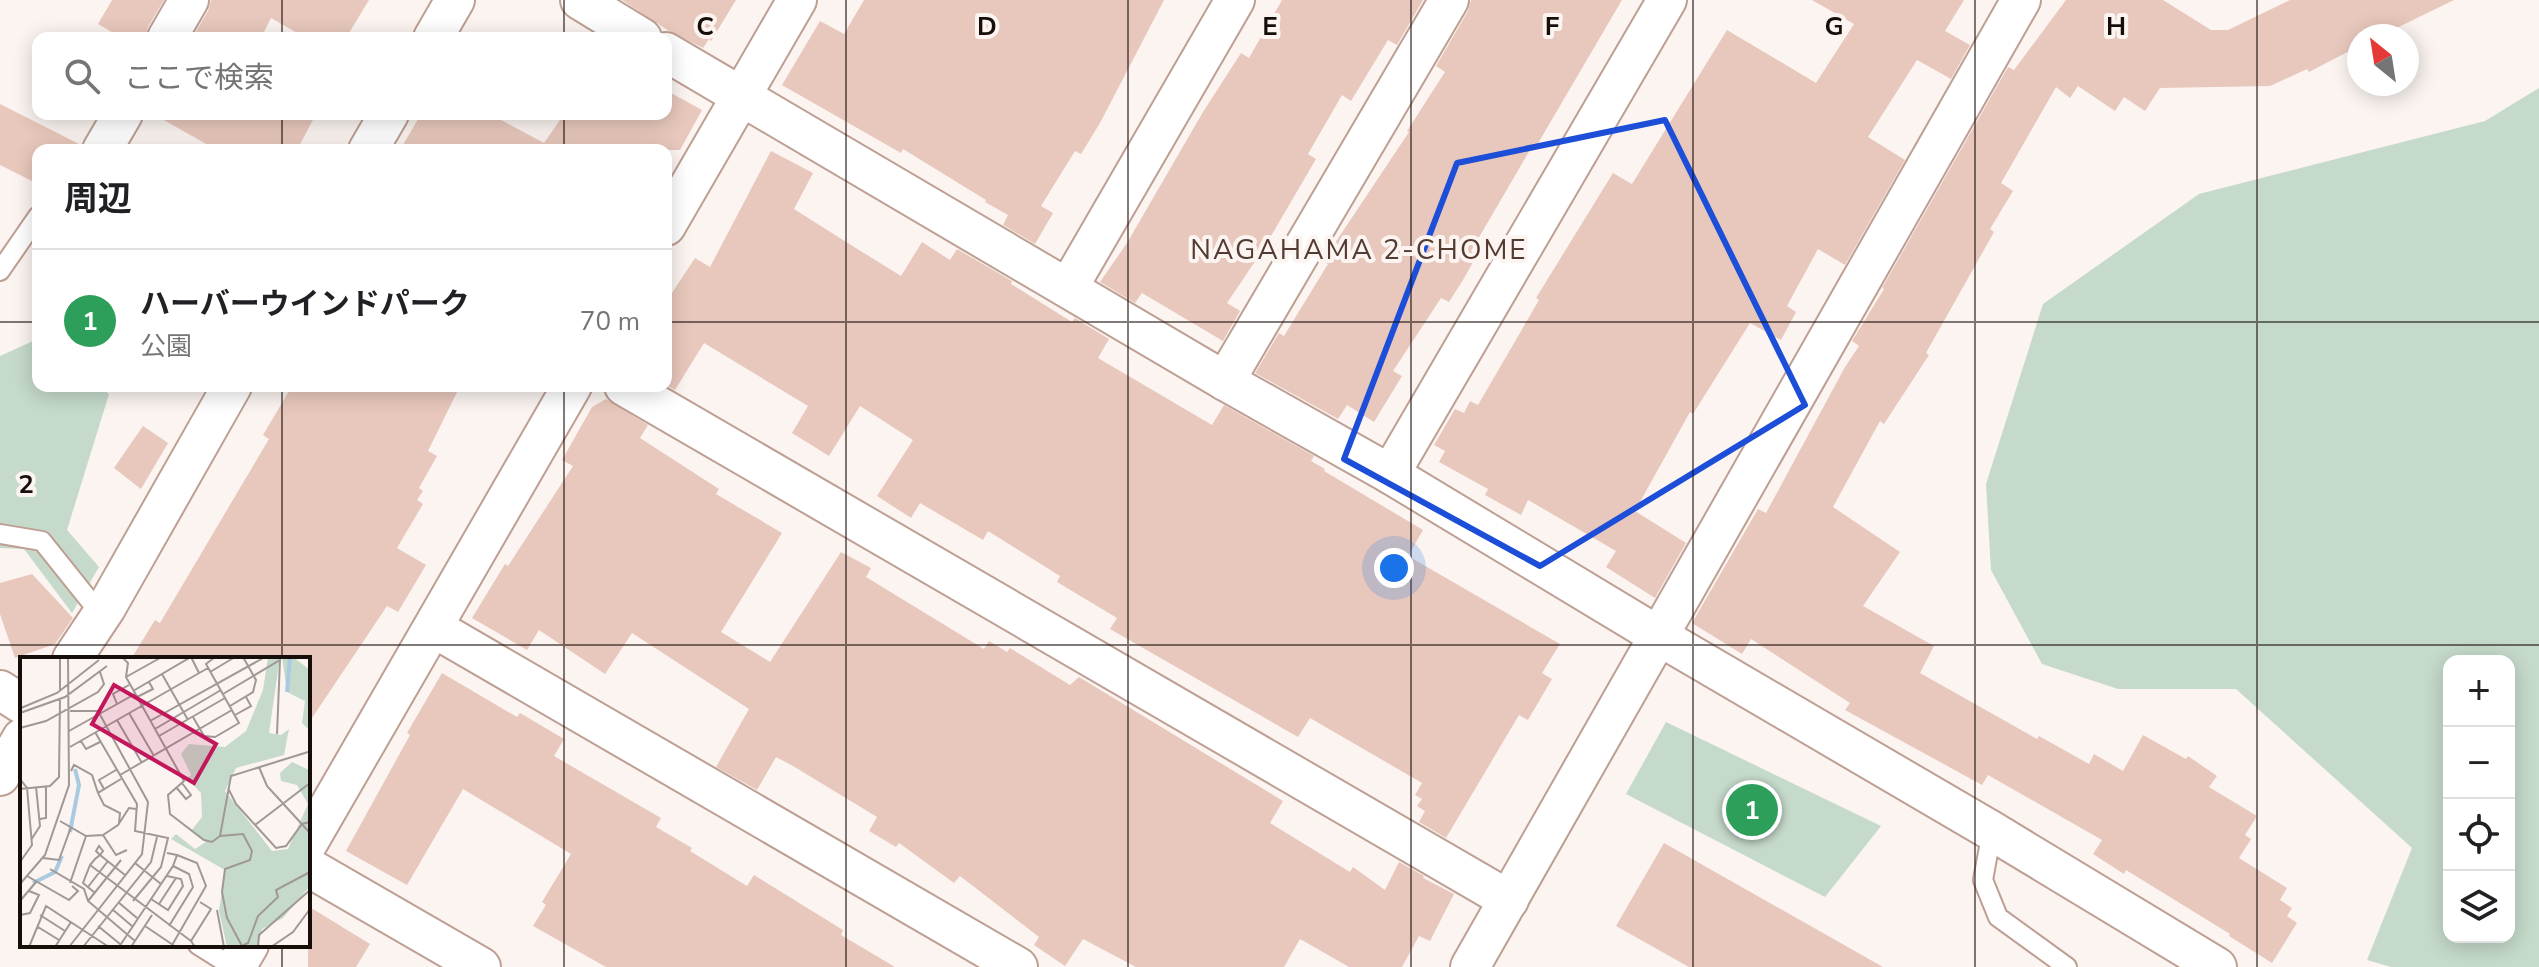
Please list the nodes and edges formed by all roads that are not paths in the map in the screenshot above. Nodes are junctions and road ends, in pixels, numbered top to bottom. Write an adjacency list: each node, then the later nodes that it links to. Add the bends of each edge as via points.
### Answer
1 (189, 0): 9 (street)
2 (455, 0): 10 (street)
3 (580, 0): 11 (street)
4 (797, 0): 13 (street)
5 (1235, 0): 21 (street)
6 (1449, 0): 22 (street)
7 (1667, 0): 26 (street)
8 (2021, 0): 30 (street)
9 (170, 32)
10 (436, 32)
11 (632, 32)
12 (672, 56): 13 (street)
13 (741, 98): 18 (street); 21 (street)
14 (120, 120): 16 (street)
15 (386, 120): 17 (street)
16 (106, 144)
17 (372, 144)
18 (672, 216)
19 (32, 225): 20 (lane)
20 (0, 271)
21 (1068, 288): 22 (street)
22 (1225, 381): 26 (street)
23 (229, 392): 28 (street)
24 (569, 392): 29 (street)
25 (634, 392): 39 (street)
26 (1390, 474): 30 (street)
27 (0, 534): 28 (lane, via 42,541 90,601)
28 (106, 608): 31 (street)
29 (434, 628): 37 (street); 44 (street)
30 (1657, 635): 36 (street); 39 (street)
31 (73, 657)
32 (0, 690): 33 (street)
33 (20, 703)
34 (20, 741): 35 (street)
35 (0, 776)
36 (1992, 831): 46 (lane, via 1983,880 1998,917); 47 (street)
37 (310, 840)
38 (310, 868): 43 (street)
39 (1509, 900): 45 (street)
40 (201, 947): 42 (lane)
41 (248, 947): 42 (street)
42 (235, 967)
43 (481, 967)
44 (1018, 967)
45 (1470, 967)
46 (2067, 967)
47 (2217, 967)

